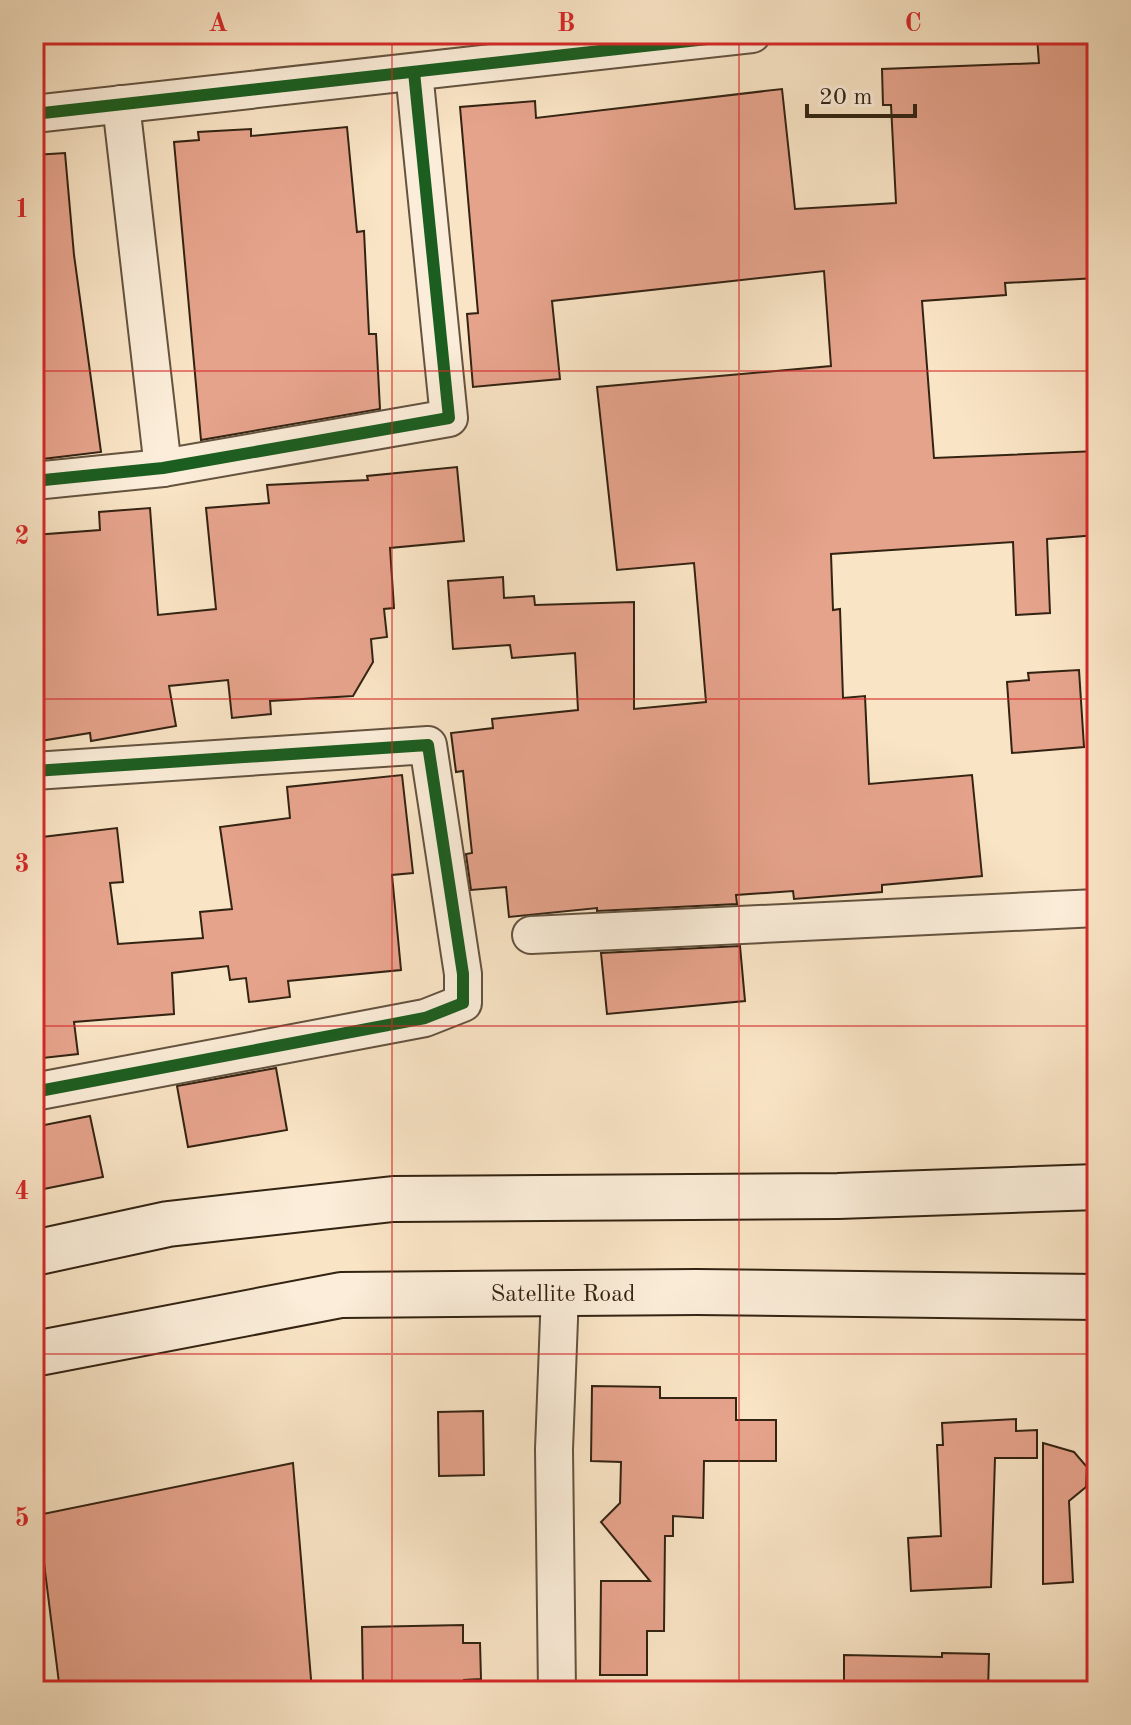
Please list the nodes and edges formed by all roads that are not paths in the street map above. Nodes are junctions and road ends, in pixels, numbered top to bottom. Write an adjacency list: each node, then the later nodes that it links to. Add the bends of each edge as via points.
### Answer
1 (752, 34): 2 (street)
2 (571, 44): 3 (street)
3 (414, 72): 4 (street); 6 (street, via 449,418)
4 (121, 104): 5 (street); 6 (street)
5 (34, 114)
6 (163, 468): 7 (street)
7 (34, 481)
8 (34, 771): 11 (street, via 428,745 463,974 463,1003 425,1018)
9 (1097, 908): 10 (street)
10 (531, 935)
11 (34, 1092)
12 (1097, 1187): 13 (main road, via 838,1196 393,1199 168,1224)
13 (34, 1253)
14 (560, 1293): 15 (main road, Satellite Road); 16 (main road, Satellite Road, via 341,1295); 17 (street, via 554,1449)
15 (1097, 1297)
16 (34, 1354)
17 (557, 1691)

